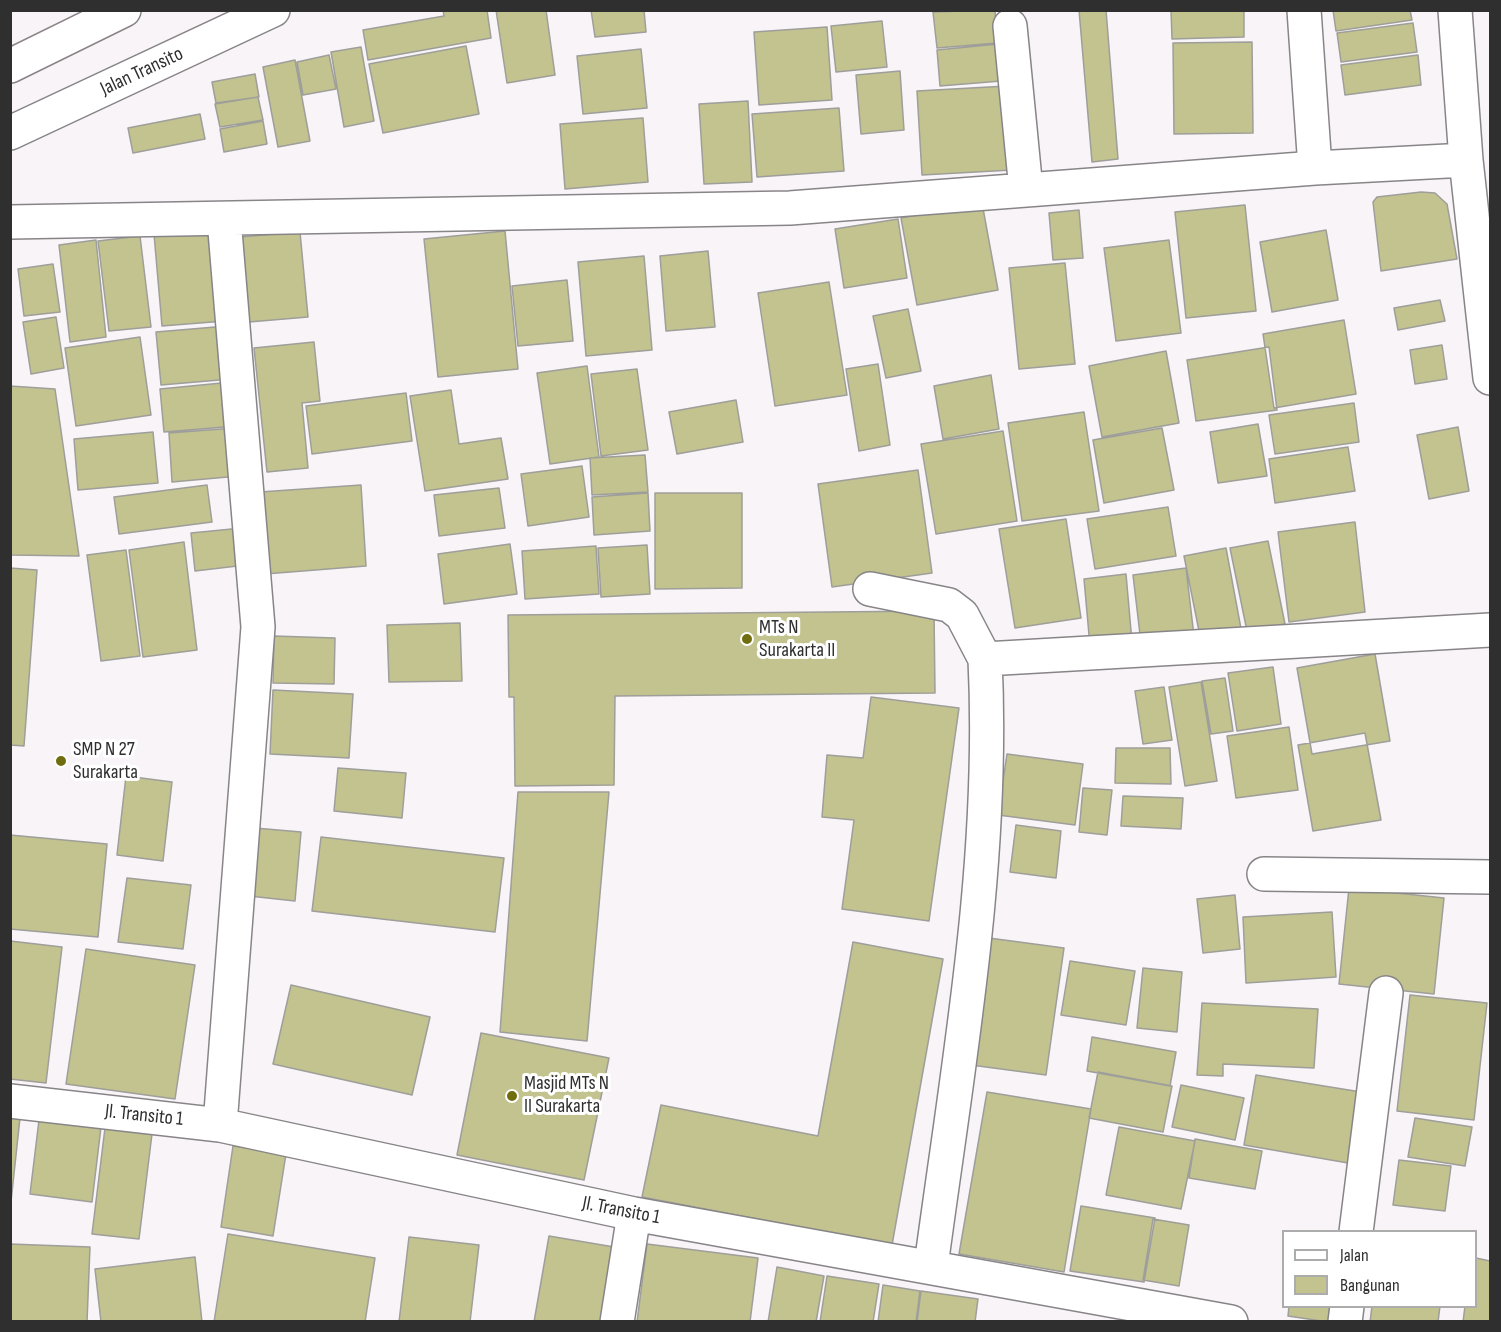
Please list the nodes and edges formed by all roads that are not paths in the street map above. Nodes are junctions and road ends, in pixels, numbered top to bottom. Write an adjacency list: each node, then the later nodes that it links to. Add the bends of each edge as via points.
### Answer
1 (124, 10): 6 (street)
2 (273, 10): 7 (street, Jalan Transito)
3 (1304, 10): 9 (street)
4 (1455, 10): 8 (street)
5 (1010, 26): 10 (street)
6 (10, 66)
7 (10, 133)
8 (1466, 160): 9 (street); 13 (street)
9 (1315, 168): 10 (street)
10 (1026, 190): 11 (street, via 790,208)
11 (224, 219): 12 (street); 21 (street, via 258,627)
12 (10, 222)
13 (1491, 378)
14 (870, 589): 16 (street, via 949,605 962,615)
15 (1491, 630): 16 (street)
16 (985, 659): 24 (street, via 987,804 977,918)
17 (1264, 874): 18 (street)
18 (1491, 878)
19 (1386, 993): 23 (street)
20 (10, 1101): 21 (street, Jl. Transito 1)
21 (220, 1125): 22 (street, Jl. Transito 1)
22 (634, 1214): 24 (street, Jl. Transito 1); 25 (street)
23 (1356, 1230)
24 (931, 1266): 26 (street, Jl. Transito 1)
25 (617, 1322)
26 (1231, 1322)

